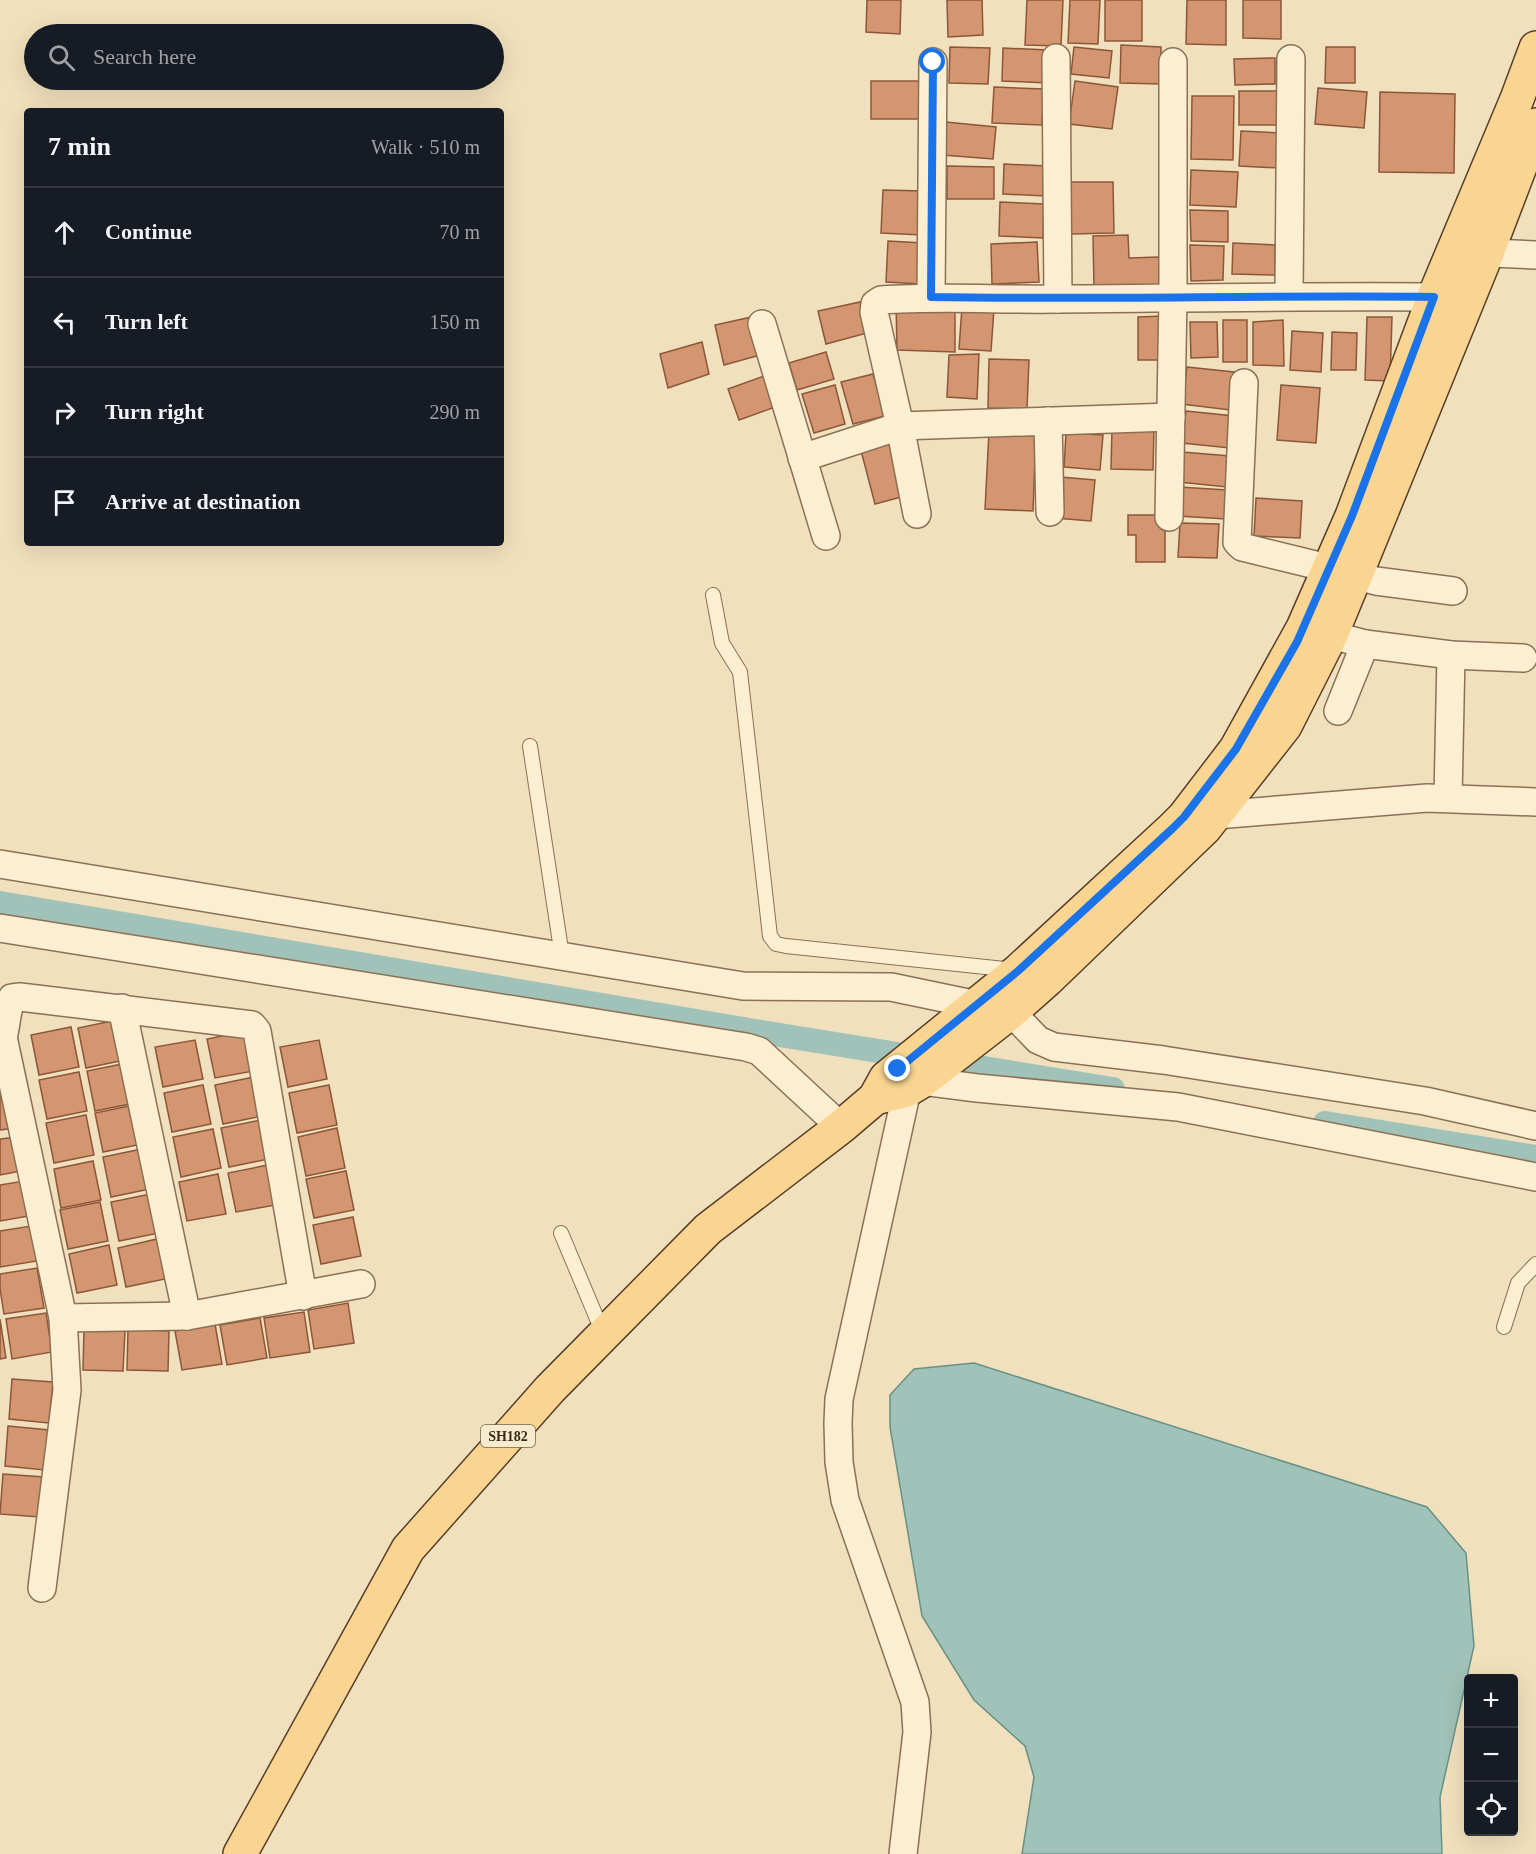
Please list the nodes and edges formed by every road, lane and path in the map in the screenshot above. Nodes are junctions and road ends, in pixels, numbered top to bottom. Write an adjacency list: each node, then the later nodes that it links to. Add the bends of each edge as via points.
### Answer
1 (1536, 48): 7 (main road, SH182)
2 (1056, 58): 14 (street)
3 (1291, 59): 10 (street)
4 (933, 62): 11 (street)
5 (1173, 62): 12 (street)
6 (1536, 125): 8 (main road, SH182)
7 (1453, 252): 8 (street); 13 (main road, SH182)
8 (1487, 253): 9 (street); 25 (main road, SH182)
9 (1536, 255)
10 (1289, 296): 12 (street); 13 (street)
11 (931, 297): 14 (street); 19 (street, via 881,300 875,304)
12 (1173, 297): 14 (street); 17 (street)
13 (1434, 297): 25 (main road, SH182, via 1352,516)
14 (1058, 299)
15 (762, 324): 20 (street)
16 (1244, 383): 25 (street, via 1237,542 1242,547)
17 (1171, 417): 18 (street); 23 (street)
18 (1048, 421): 19 (street); 21 (street)
19 (900, 426): 20 (street); 22 (street)
20 (802, 458): 24 (street)
21 (1050, 512)
22 (917, 514)
23 (1169, 517)
24 (826, 536)
25 (1343, 570): 26 (street, via 1376,581); 28 (main road, SH182)
26 (1453, 591)
27 (712, 595): 41 (lane, via 722,643 740,672 770,936 776,944)
28 (1317, 631): 29 (street); 34 (main road, SH182, via 1285,726)
29 (1365, 644): 30 (street); 32 (street)
30 (1450, 655): 31 (street); 35 (street)
31 (1523, 658)
32 (1338, 711)
33 (530, 746): 40 (lane)
34 (1229, 778): 37 (main road, SH182); 41 (main road, SH182)
35 (1448, 798): 36 (street); 37 (street)
36 (1536, 802)
37 (1216, 815): 44 (main road, SH182)
38 (0, 864): 40 (street)
39 (0, 928): 48 (street, via 746,1047 759,1051)
40 (562, 956): 42 (street, via 743,986 891,987)
41 (1018, 971): 42 (main road, SH182)
42 (975, 1004): 44 (street); 46 (main road, SH182, via 941,1032)
43 (122, 1008): 45 (street, via 12,999); 53 (street, via 241,1023 252,1025 257,1031); 54 (street)
44 (1011, 1012): 46 (main road, SH182); 47 (street, via 1038,1040 1054,1047 1425,1101)
45 (2, 1038): 55 (street)
46 (916, 1077): 48 (main road, SH182, via 875,1098); 49 (street, via 977,1088 1178,1107); 60 (street, via 839,1399 838,1423 845,1500 915,1702 917,1732)
47 (1536, 1126)
48 (841, 1127): 57 (main road, SH182, via 708,1229)
49 (1536, 1177)
50 (561, 1233): 57 (lane)
51 (1536, 1264): 56 (lane, via 1518,1283)
52 (361, 1284): 53 (street)
53 (303, 1296): 54 (street)
54 (187, 1316): 55 (street)
55 (63, 1318): 58 (street, via 67,1390)
56 (1504, 1327)
57 (603, 1335): 59 (main road, SH182, via 408,1549)
58 (42, 1588)
59 (240, 1854)
60 (903, 1854)

